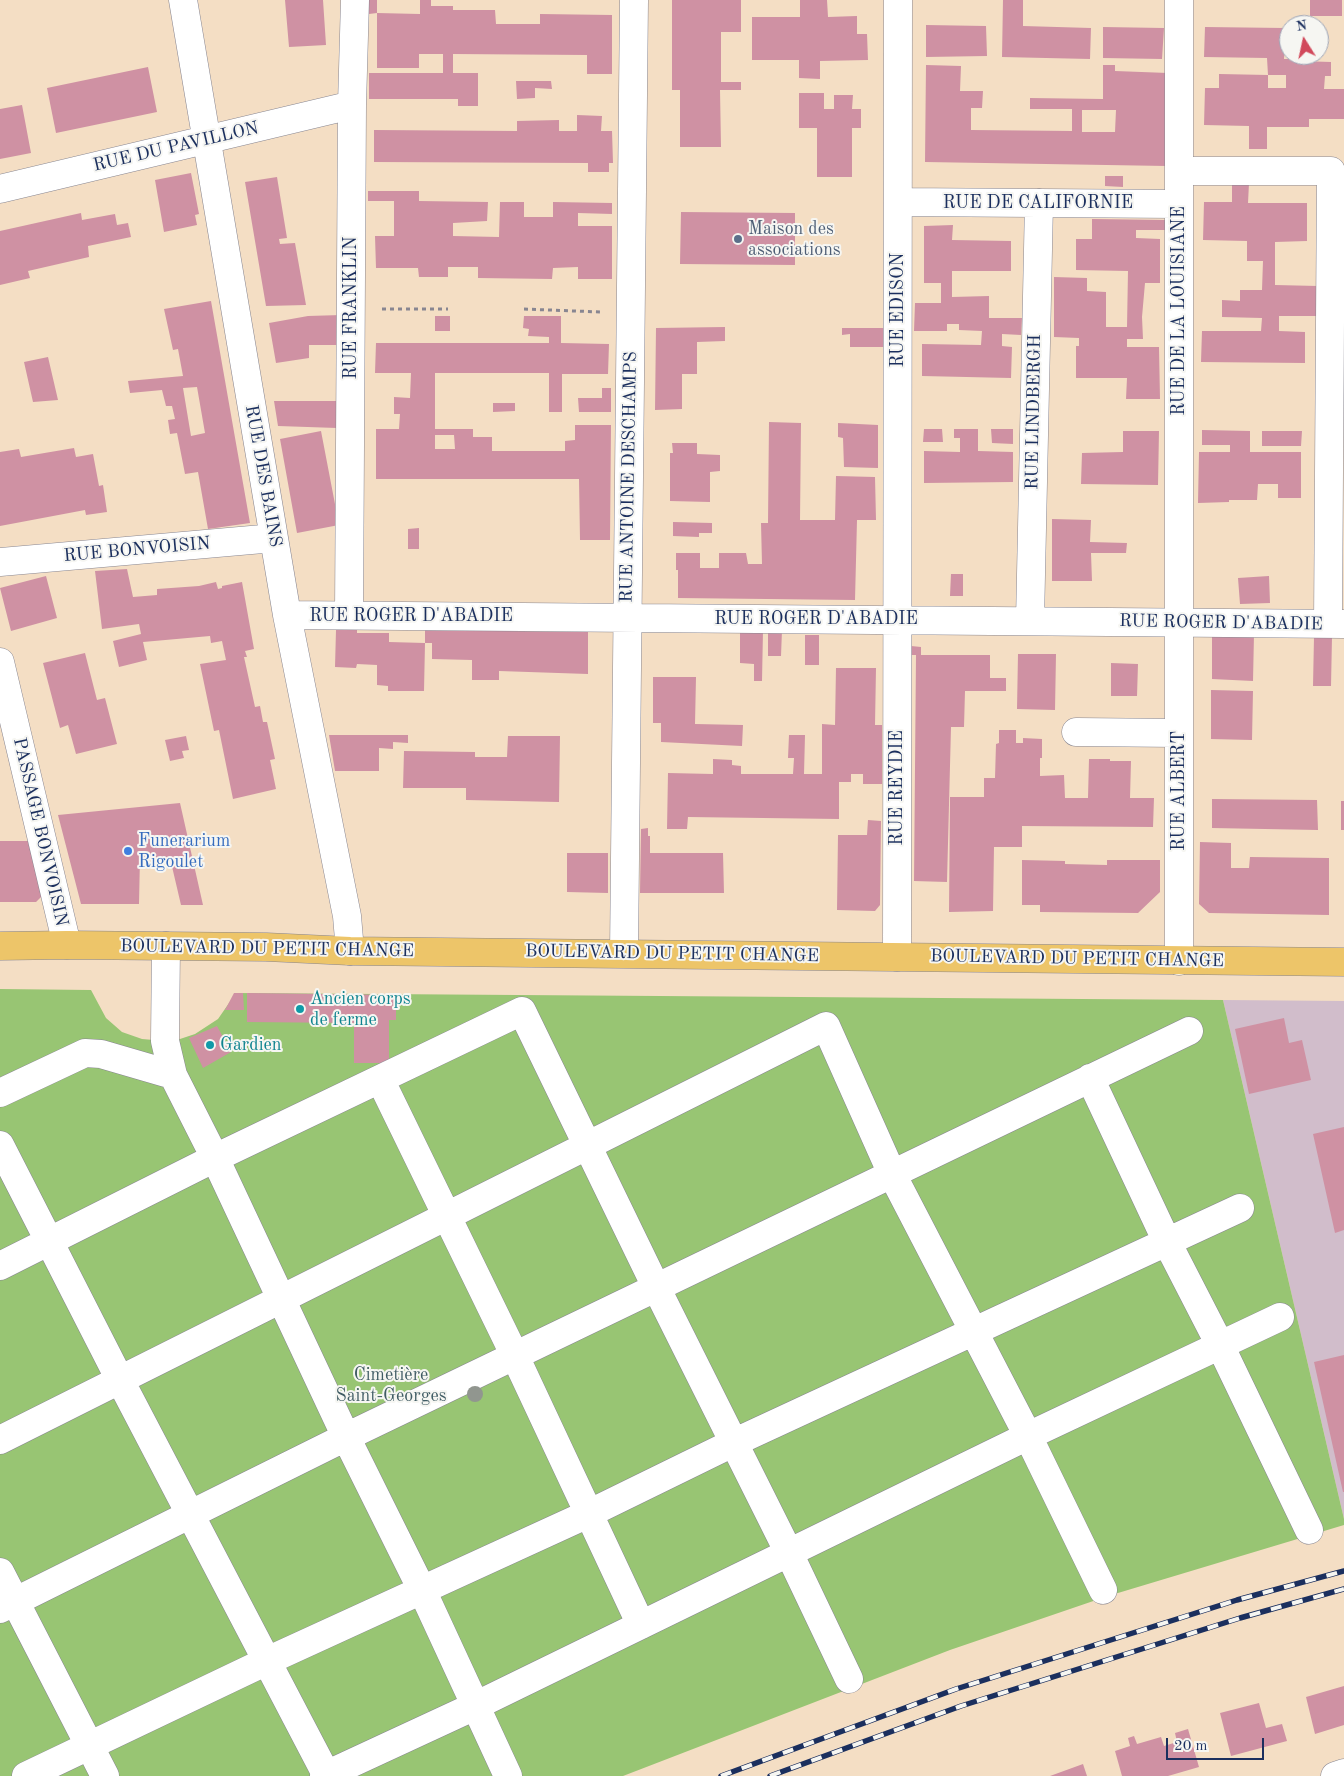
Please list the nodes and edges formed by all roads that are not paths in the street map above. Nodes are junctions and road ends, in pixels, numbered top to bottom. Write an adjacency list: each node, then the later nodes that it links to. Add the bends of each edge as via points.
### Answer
1 (182, 0): 7 (street, RUE DES BAINS)
2 (355, 0): 6 (street, RUE FRANKLIN)
3 (634, 0): 17 (street, RUE ANTOINE DESCHAMPS)
4 (898, 0): 10 (street, RUE EDISON)
5 (1179, 0): 8 (street, RUE DE LA LOUISIANE)
6 (352, 105): 7 (street, RUE DU PAVILLON); 16 (street, RUE FRANKLIN)
7 (206, 140): 9 (street, RUE DU PAVILLON); 13 (street, RUE DES BAINS)
8 (1179, 171): 12 (street, RUE DE LA LOUISIANE); 21 (street, via 1332,171)
9 (0, 188)
10 (898, 202): 11 (street, RUE DE CALIFORNIE); 18 (street, RUE EDISON)
11 (1039, 203): 12 (street, RUE DE CALIFORNIE); 19 (street, RUE LINDBERGH)
12 (1179, 204): 20 (street, RUE DE LA LOUISIANE)
13 (274, 538): 14 (street, RUE BONVOISIN); 15 (street, RUE DES BAINS)
14 (0, 562)
15 (287, 615): 16 (street, RUE ROGER D'ABADIE); 28 (street, RUE DES BAINS, via 347,916)
16 (349, 615): 17 (street, RUE ROGER D'ABADIE)
17 (628, 618): 18 (street, RUE ROGER D'ABADIE); 29 (street, RUE ANTOINE DESCHAMPS)
18 (897, 620): 19 (street, RUE ROGER D'ABADIE); 30 (street, RUE REYDIE)
19 (1030, 621): 20 (street, RUE ROGER D'ABADIE)
20 (1179, 622): 21 (street, RUE ROGER D'ABADIE); 24 (street, RUE ALBERT)
21 (1336, 624)
22 (0, 662): 25 (street, PASSAGE BONVOISIN)
23 (1076, 732): 24 (street)
24 (1179, 733): 31 (street, RUE ALBERT)
25 (67, 945): 26 (main road, BOULEVARD DU PETIT CHANGE); 27 (main road, BOULEVARD DU PETIT CHANGE)
26 (0, 946)
27 (166, 946): 28 (main road, BOULEVARD DU PETIT CHANGE); 34 (street, via 165,1041)
28 (350, 951): 29 (main road, BOULEVARD DU PETIT CHANGE)
29 (624, 953): 30 (main road, BOULEVARD DU PETIT CHANGE)
30 (897, 957): 31 (main road, BOULEVARD DU PETIT CHANGE)
31 (1179, 961): 32 (main road, BOULEVARD DU PETIT CHANGE)
32 (1344, 962)
33 (1189, 1031): 35 (street)
34 (173, 1075): 37 (street, via 101,1054 85,1053); 40 (street)
35 (1090, 1078): 41 (street); 45 (street)
36 (380, 1079): 39 (street, via 522,1012); 40 (street); 43 (street)
37 (0, 1093)
38 (0, 1144): 44 (street)
39 (587, 1146): 41 (street, via 826,1026); 43 (street); 47 (street)
40 (215, 1158): 44 (street); 48 (street)
41 (892, 1174): 47 (street); 50 (street)
42 (1240, 1208): 45 (street)
43 (447, 1217): 48 (street); 52 (street)
44 (49, 1242): 46 (street); 53 (street)
45 (1167, 1242): 50 (street); 51 (street)
46 (0, 1266)
47 (656, 1287): 52 (street); 57 (street)
48 (282, 1300): 53 (street); 55 (street)
49 (1280, 1317): 51 (street)
50 (973, 1332): 54 (street); 57 (street)
51 (1220, 1345): 54 (street); 60 (street)
52 (515, 1356): 55 (street); 58 (street)
53 (120, 1380): 56 (street); 59 (street)
54 (1028, 1436): 61 (street); 64 (street)
55 (346, 1438): 59 (street); 63 (street)
56 (0, 1440)
57 (734, 1442): 58 (street); 61 (street)
58 (588, 1514): 63 (street); 66 (street)
59 (191, 1516): 65 (street); 67 (street)
60 (1309, 1530)
61 (789, 1553): 66 (street); 68 (street)
62 (0, 1572): 65 (street)
63 (422, 1590): 67 (street); 69 (street)
64 (1103, 1590)
65 (8, 1606): 70 (street)
66 (641, 1624): 69 (street)
67 (267, 1661): 70 (street); 74 (street)
68 (849, 1679)
69 (475, 1706): 74 (street); 75 (street)
70 (90, 1746): 72 (street); 73 (street)
71 (1344, 1773): 76 (street)
72 (26, 1776)
73 (105, 1776)
74 (326, 1776)
75 (508, 1776)
76 (1335, 1776)

